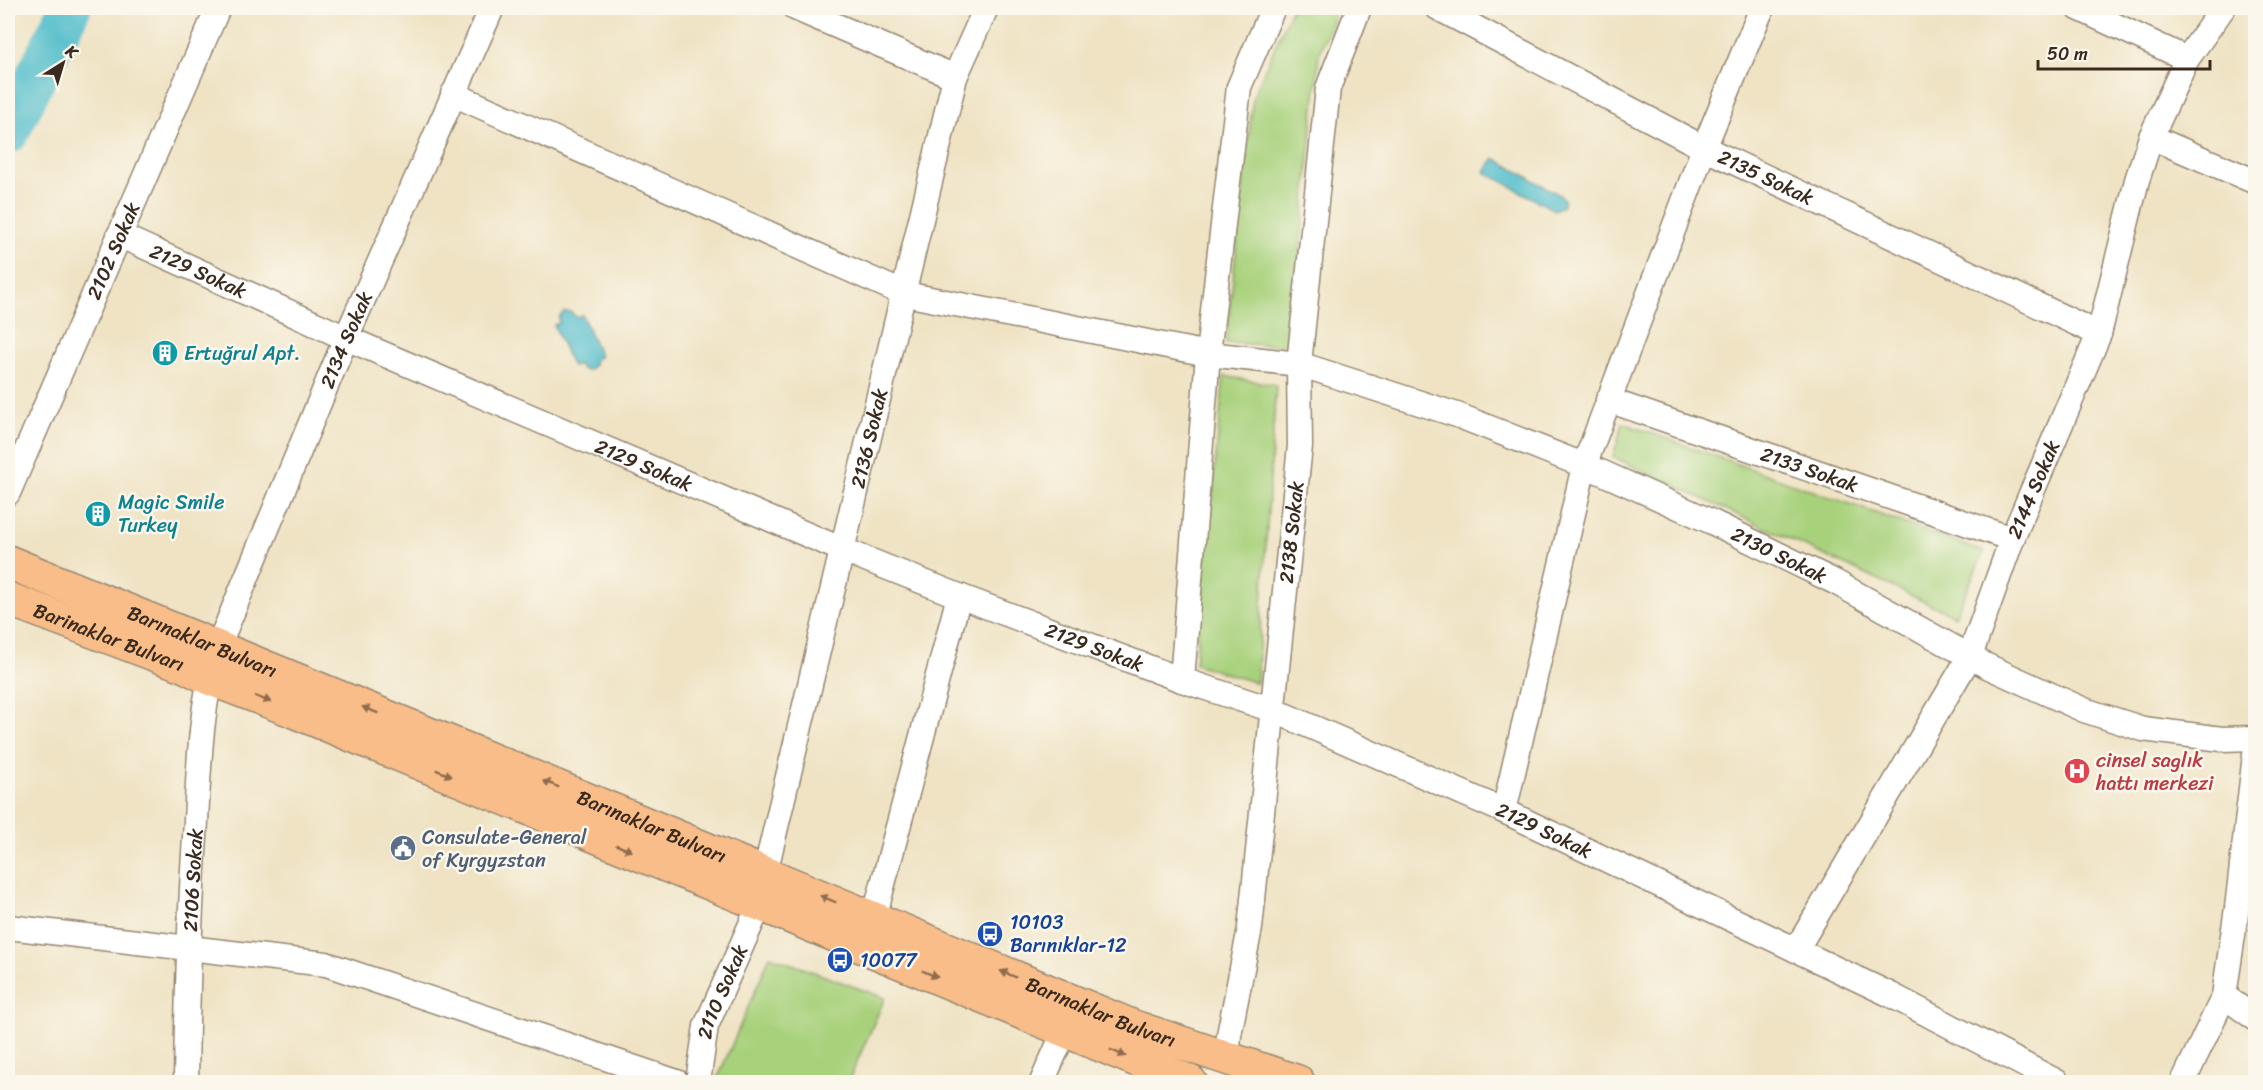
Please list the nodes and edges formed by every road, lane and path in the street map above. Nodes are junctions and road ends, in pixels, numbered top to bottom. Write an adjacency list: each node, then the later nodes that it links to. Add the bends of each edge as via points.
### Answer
1 (218, 8): 17 (street, 2102 Sokak)
2 (492, 8): 13 (street, 2134 Sokak)
3 (795, 8): 12 (street)
4 (986, 8): 12 (street, 2136 Sokak)
5 (1273, 8): 21 (street, via 1239,87)
6 (1359, 8): 22 (street, 2138 Sokak, via 1328,88)
7 (1438, 8): 15 (street, 2135 Sokak)
8 (1762, 8): 15 (street)
9 (2078, 8): 11 (street)
10 (2223, 8): 11 (street, 2144 Sokak)
11 (2187, 58): 14 (street, 2144 Sokak)
12 (955, 77): 18 (street, 2136 Sokak)
13 (453, 94): 18 (street, 2130 Sokak); 20 (street, 2134 Sokak)
14 (2151, 137): 16 (street); 19 (street, 2144 Sokak)
15 (1704, 148): 19 (street, 2135 Sokak); 23 (street)
16 (2256, 182)
17 (119, 235): 20 (street, 2129 Sokak); 25 (street, 2102 Sokak)
18 (905, 294): 21 (street, 2130 Sokak); 27 (street, 2136 Sokak)
19 (2099, 334): 26 (street, 2144 Sokak)
20 (346, 338): 27 (street, 2129 Sokak); 32 (street, 2134 Sokak)
21 (1208, 354): 22 (street, 2130 Sokak); 33 (street)
22 (1299, 364): 24 (street, 2130 Sokak, via 1457,415); 34 (street, 2138 Sokak, via 1300,446)
23 (1608, 400): 24 (street); 26 (street, 2133 Sokak)
24 (1584, 466): 31 (street, 2130 Sokak, via 1824,577); 37 (street)
25 (8, 493)
26 (2012, 539): 31 (street, 2144 Sokak)
27 (843, 550): 29 (street, 2129 Sokak); 38 (street, 2136 Sokak)
28 (8, 562): 32 (main road, Barınaklar Bulvarı)
29 (959, 596): 33 (street, 2129 Sokak); 39 (street)
30 (8, 599): 32 (main road, Barinaklar Bulvarı, via 183,665)
31 (1970, 656): 35 (street, 2130 Sokak, via 2084,710 2144,729 2222,739); 42 (street, 2144 Sokak)
32 (213, 663): 38 (main road, Barınaklar Bulvarı, via 480,755); 41 (street, 2106 Sokak, via 202,726)
33 (1182, 680): 34 (street, 2129 Sokak)
34 (1273, 710): 37 (street, 2129 Sokak); 46 (street, 2138 Sokak, via 1250,928)
35 (2256, 738)
36 (2256, 746): 43 (street)
37 (1504, 811): 42 (street, 2129 Sokak)
38 (763, 888): 39 (main road, Barınaklar Bulvarı, one-way to 38); 45 (main road, Barınaklar Bulvarı, one-way to 45); 49 (street, 2110 Sokak, via 706,1026)
39 (874, 918): 46 (main road, Barınaklar Bulvarı, one-way to 39, via 1134,1027)
40 (8, 927): 41 (street)
41 (188, 949): 47 (street, 2106 Sokak); 48 (street, via 326,964)
42 (1796, 950): 53 (street, 2129 Sokak, via 1891,995)
43 (2224, 996): 44 (street); 54 (street)
44 (2256, 1019)
45 (1065, 1030): 50 (street); 51 (main road, Barınaklar Bulvarı, one-way to 51)
46 (1227, 1059): 52 (main road, Barınaklar Bulvarı)
47 (186, 1083)
48 (677, 1083)
49 (698, 1083)
50 (1042, 1083)
51 (1190, 1083)
52 (1299, 1083)
53 (2057, 1083)
54 (2183, 1083)

